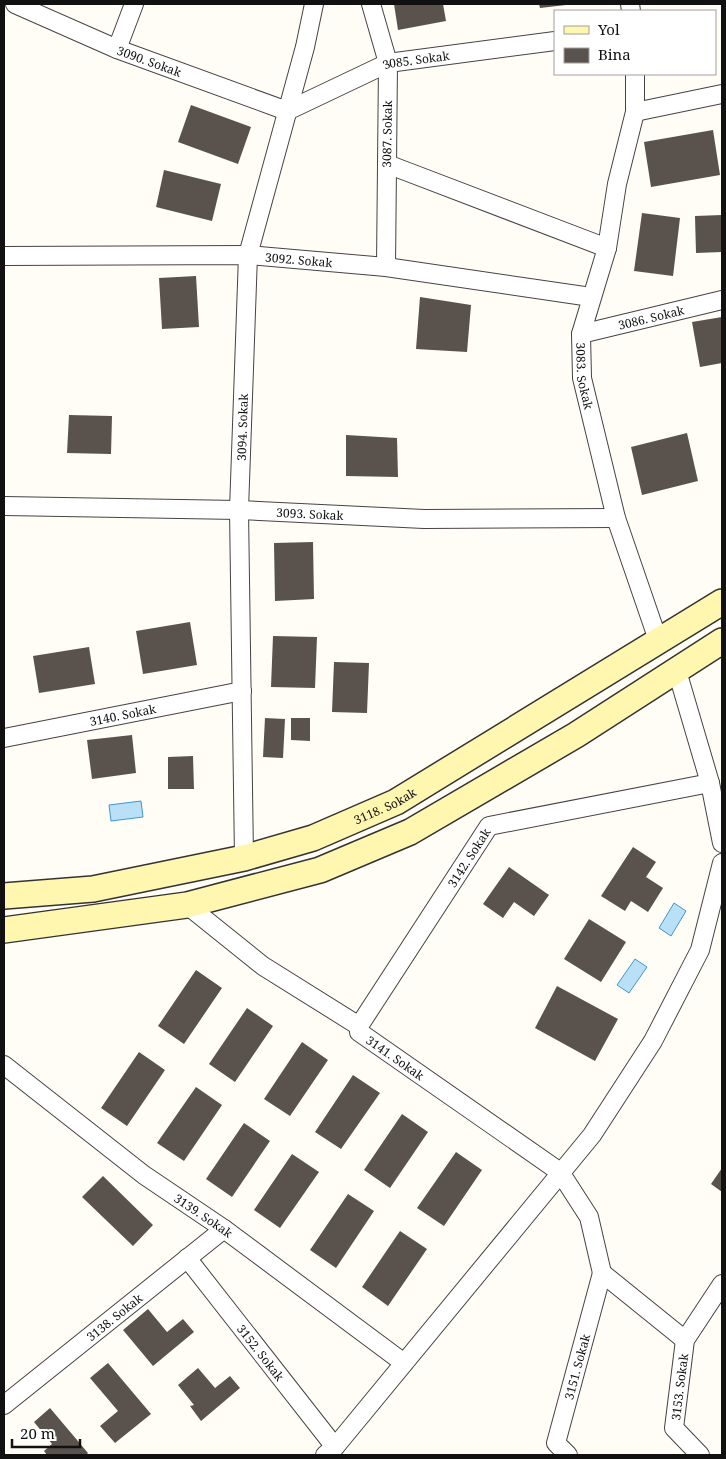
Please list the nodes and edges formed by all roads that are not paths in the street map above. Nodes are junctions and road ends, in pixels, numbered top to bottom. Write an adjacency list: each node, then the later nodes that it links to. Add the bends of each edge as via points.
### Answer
1 (16, 4): 6 (street, 3090. Sokak)
2 (134, 4): 6 (street)
3 (314, 4): 10 (street, 3094. Sokak)
4 (371, 4): 7 (street, 3087. Sokak)
5 (554, 41): 7 (street, 3085. Sokak)
6 (117, 49): 10 (street, 3090. Sokak)
7 (388, 63): 10 (street, 3085. Sokak); 12 (street, 3087. Sokak)
8 (635, 75): 11 (street, 3083. Sokak)
9 (722, 94): 11 (street)
10 (287, 111): 14 (street, 3094. Sokak)
11 (635, 112): 13 (street, 3083. Sokak, via 617,184)
12 (387, 164): 13 (street); 16 (street, 3087. Sokak)
13 (607, 248): 17 (street, 3083. Sokak)
14 (248, 255): 15 (street, 3092. Sokak); 16 (street, 3092. Sokak); 21 (street, 3094. Sokak)
15 (4, 256)
16 (386, 267): 17 (street, 3092. Sokak)
17 (591, 297): 19 (street, 3083. Sokak)
18 (722, 300): 19 (street, 3086. Sokak)
19 (581, 334): 22 (street, 3083. Sokak, via 582,378)
20 (4, 506): 21 (street, 3093. Sokak)
21 (239, 510): 22 (street, 3093. Sokak, via 424,519); 27 (street, 3094. Sokak)
22 (616, 518): 25 (street, 3083. Sokak)
23 (722, 602): 25 (main road, 3118. Sokak)
24 (722, 641): 26 (main road)
25 (659, 643): 31 (main road, 3118. Sokak, via 396,802 312,838)
26 (677, 671): 29 (street); 34 (main road, via 576,735 410,832 320,870)
27 (242, 691): 28 (street, 3140. Sokak); 31 (street, 3094. Sokak)
28 (4, 738)
29 (710, 783): 30 (street); 36 (street, 3142. Sokak, via 489,826)
30 (722, 843)
31 (244, 858): 33 (main road, 3118. Sokak, via 94,889)
32 (722, 863): 38 (street, via 700,950 653,1041 592,1135)
33 (4, 896)
34 (188, 906): 35 (main road); 36 (street, 3141. Sokak, via 263,966)
35 (4, 930)
36 (359, 1026): 38 (street, 3141. Sokak, via 359,1032)
37 (4, 1065): 39 (street, 3139. Sokak, via 144,1175)
38 (560, 1172): 41 (street, via 589,1217); 44 (street)
39 (224, 1229): 40 (street, 3138. Sokak); 44 (street, 3139. Sokak)
40 (187, 1258): 45 (street, 3138. Sokak); 46 (street, 3152. Sokak)
41 (602, 1273): 43 (street); 47 (street, 3151. Sokak, via 556,1443)
42 (722, 1284): 43 (street)
43 (684, 1340): 48 (street, 3153. Sokak, via 674,1428)
44 (404, 1363): 46 (street)
45 (4, 1405)
46 (330, 1451)
47 (568, 1455)
48 (700, 1455)

